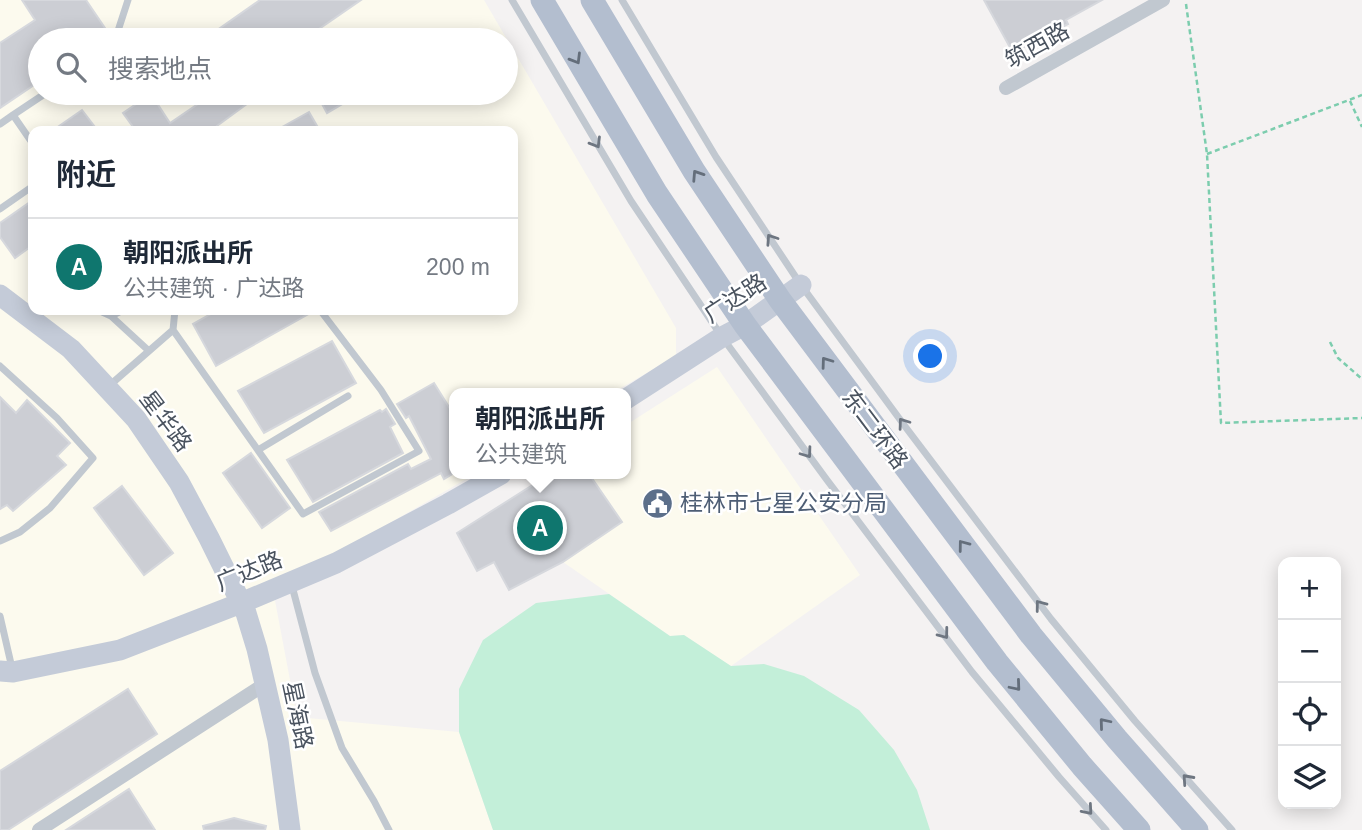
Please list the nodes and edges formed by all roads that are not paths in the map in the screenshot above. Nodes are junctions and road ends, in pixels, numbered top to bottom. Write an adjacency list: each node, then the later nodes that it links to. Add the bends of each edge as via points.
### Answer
1 (128, 0): 7 (lane)
2 (512, 0): 23 (lane, one-way to 23, via 631,201)
3 (542, 0): 21 (main road, 东二环路, one-way to 21, via 657,194)
4 (592, 0): 17 (main road, 东二环路, one-way to 4, via 694,171)
5 (622, 0): 15 (lane, one-way to 5, via 716,157)
6 (1163, 0): 8 (street, 筑西路)
7 (119, 28)
8 (1006, 88)
9 (28, 105): 10 (lane)
10 (13, 115): 11 (lane); 12 (lane)
11 (0, 124)
12 (28, 137)
13 (28, 189): 14 (lane)
14 (0, 209)
15 (802, 285): 17 (street, 广达路); 43 (lane, one-way to 15, via 1051,619)
16 (0, 295): 26 (street, 星华路, via 71,349)
17 (780, 300): 21 (street, 广达路); 42 (main road, 东二环路, one-way to 17, via 1031,635)
18 (174, 315): 22 (lane)
19 (324, 315): 29 (lane, via 381,390 419,451 303,514)
20 (111, 316): 24 (lane)
21 (745, 325): 23 (street, 广达路); 41 (main road, 东二环路, one-way to 41, via 996,662)
22 (173, 330): 24 (lane); 29 (lane)
23 (722, 337): 28 (street, 广达路); 40 (lane, one-way to 40, via 972,672)
24 (149, 351): 26 (lane)
25 (0, 366): 31 (lane, via 93,458 50,508 20,532)
26 (107, 388): 33 (street, 星华路, via 136,419 179,482)
27 (348, 396): 29 (lane)
28 (631, 396)
29 (258, 450)
30 (492, 479): 32 (street, 广达路, via 336,563)
31 (0, 541)
32 (291, 582): 33 (street, 广达路); 39 (lane, via 315,673 342,748)
33 (243, 608): 35 (street, 广达路, via 120,650); 36 (street, 星海路)
34 (0, 616): 35 (lane)
35 (6, 672)
36 (265, 684): 37 (street); 38 (street, 星海路)
37 (39, 830)
38 (290, 830)
39 (389, 830)
40 (1106, 830)
41 (1139, 830)
42 (1197, 830)
43 (1232, 830)

